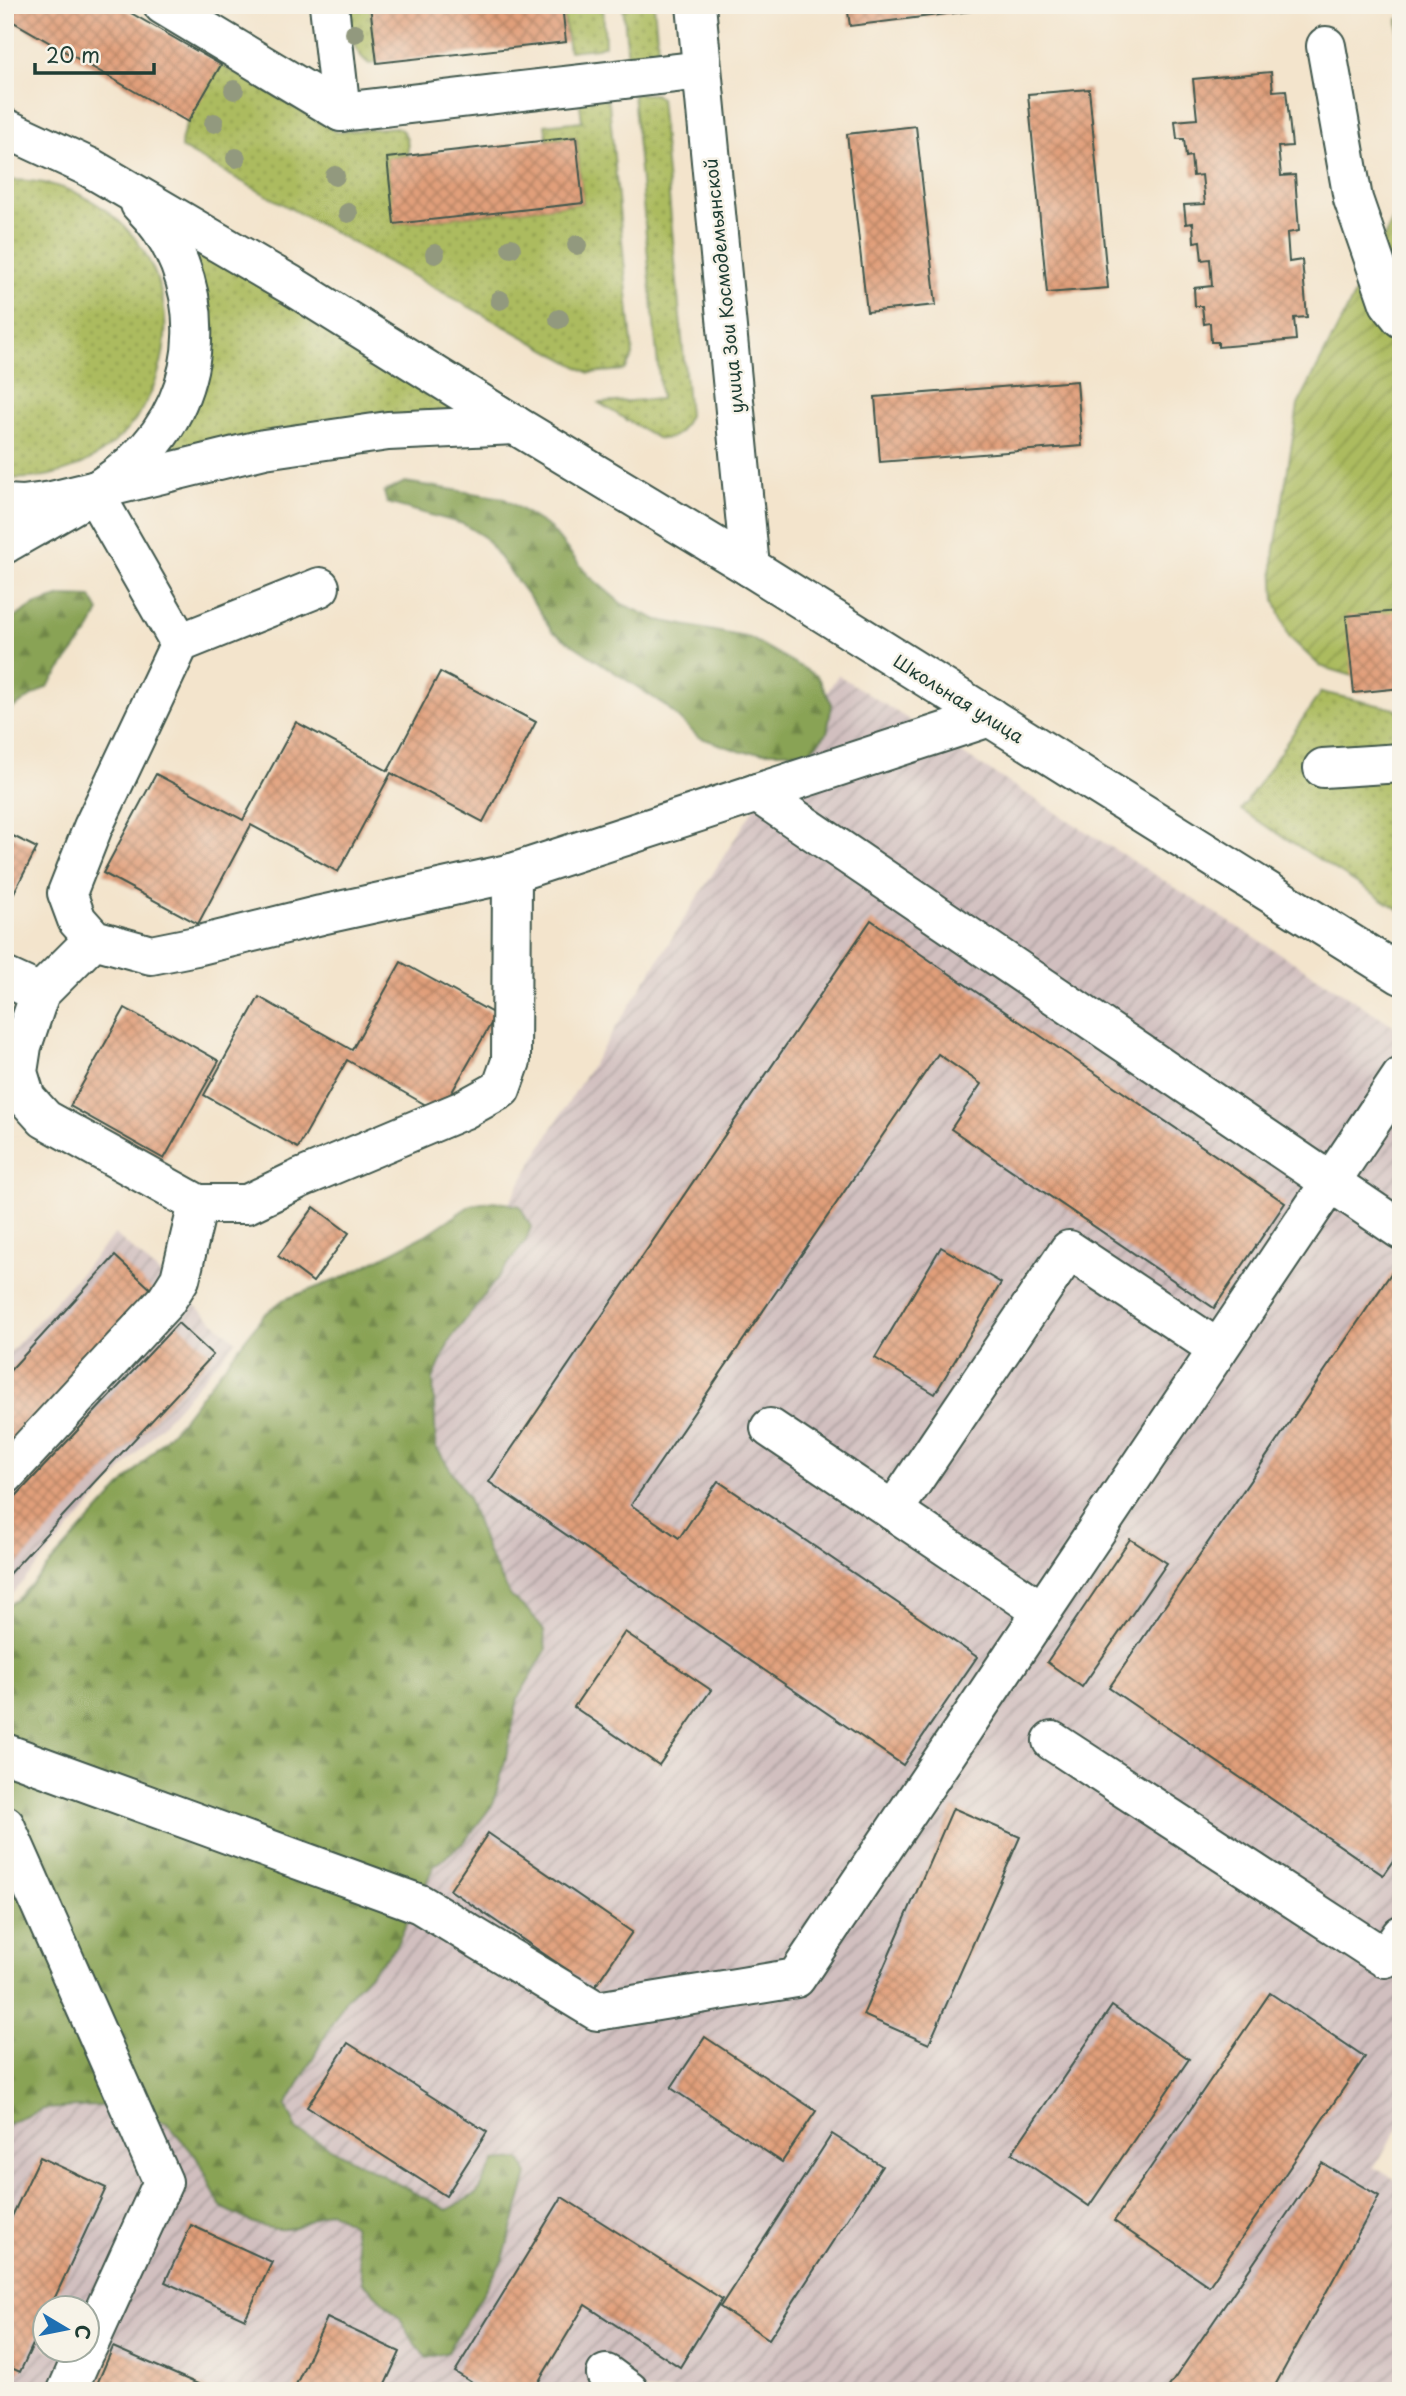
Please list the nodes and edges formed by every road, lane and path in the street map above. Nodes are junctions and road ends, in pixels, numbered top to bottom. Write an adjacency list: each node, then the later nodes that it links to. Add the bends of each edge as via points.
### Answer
1 (163, 5): 6 (main road)
2 (328, 5): 6 (main road)
3 (696, 5): 5 (main road, улица Зои Космодемьянской)
4 (1326, 46): 10 (main road, via 1353,199 1389,303)
5 (702, 70): 6 (main road); 15 (main road, улица Зои Космодемьянской)
6 (341, 112)
7 (5, 128): 9 (main road)
8 (5, 155): 9 (main road, via 41,156)
9 (89, 167): 11 (main road, Школьная улица, via 291,285); 12 (main road, via 136,200 165,234 185,274 193,329 185,383 160,434 135,462)
10 (1401, 318)
11 (515, 425): 12 (main road, via 388,431 264,449); 15 (main road, Школьная улица)
12 (93, 491): 13 (main road, via 38,504); 14 (main road); 17 (main road)
13 (5, 504)
14 (5, 544)
15 (750, 567): 18 (main road, Школьная улица)
16 (320, 587): 17 (main road)
17 (180, 643): 23 (main road, via 67,893 76,920)
18 (990, 717): 21 (main road); 24 (main road, Школьная улица)
19 (1401, 763): 20 (main road)
20 (1323, 768)
21 (757, 793): 22 (main road); 28 (main road)
22 (512, 873): 23 (main road, via 151,955); 29 (main road, via 512,1062 501,1088 463,1110 247,1204)
23 (94, 939): 26 (main road)
24 (1401, 975)
25 (5, 976): 26 (main road)
26 (40, 993): 29 (main road, via 18,1072 26,1098 45,1119)
27 (1401, 1077): 28 (main road)
28 (1330, 1182): 30 (main road); 31 (main road)
29 (198, 1204): 33 (main road, via 180,1279 166,1301)
30 (1401, 1230)
31 (1218, 1349): 34 (main road, via 1069,1250); 35 (main road)
32 (770, 1428): 34 (main road)
33 (5, 1475)
34 (893, 1511): 35 (main road)
35 (1042, 1611): 37 (main road, via 796,1978 597,2011 420,1904)
36 (1052, 1741): 39 (main road, via 1385,1958)
37 (5, 1753)
38 (5, 1825): 40 (main road, via 163,2182)
39 (1401, 1935)
40 (102, 2314)
41 (79, 2364): 42 (main road)
42 (67, 2391)

